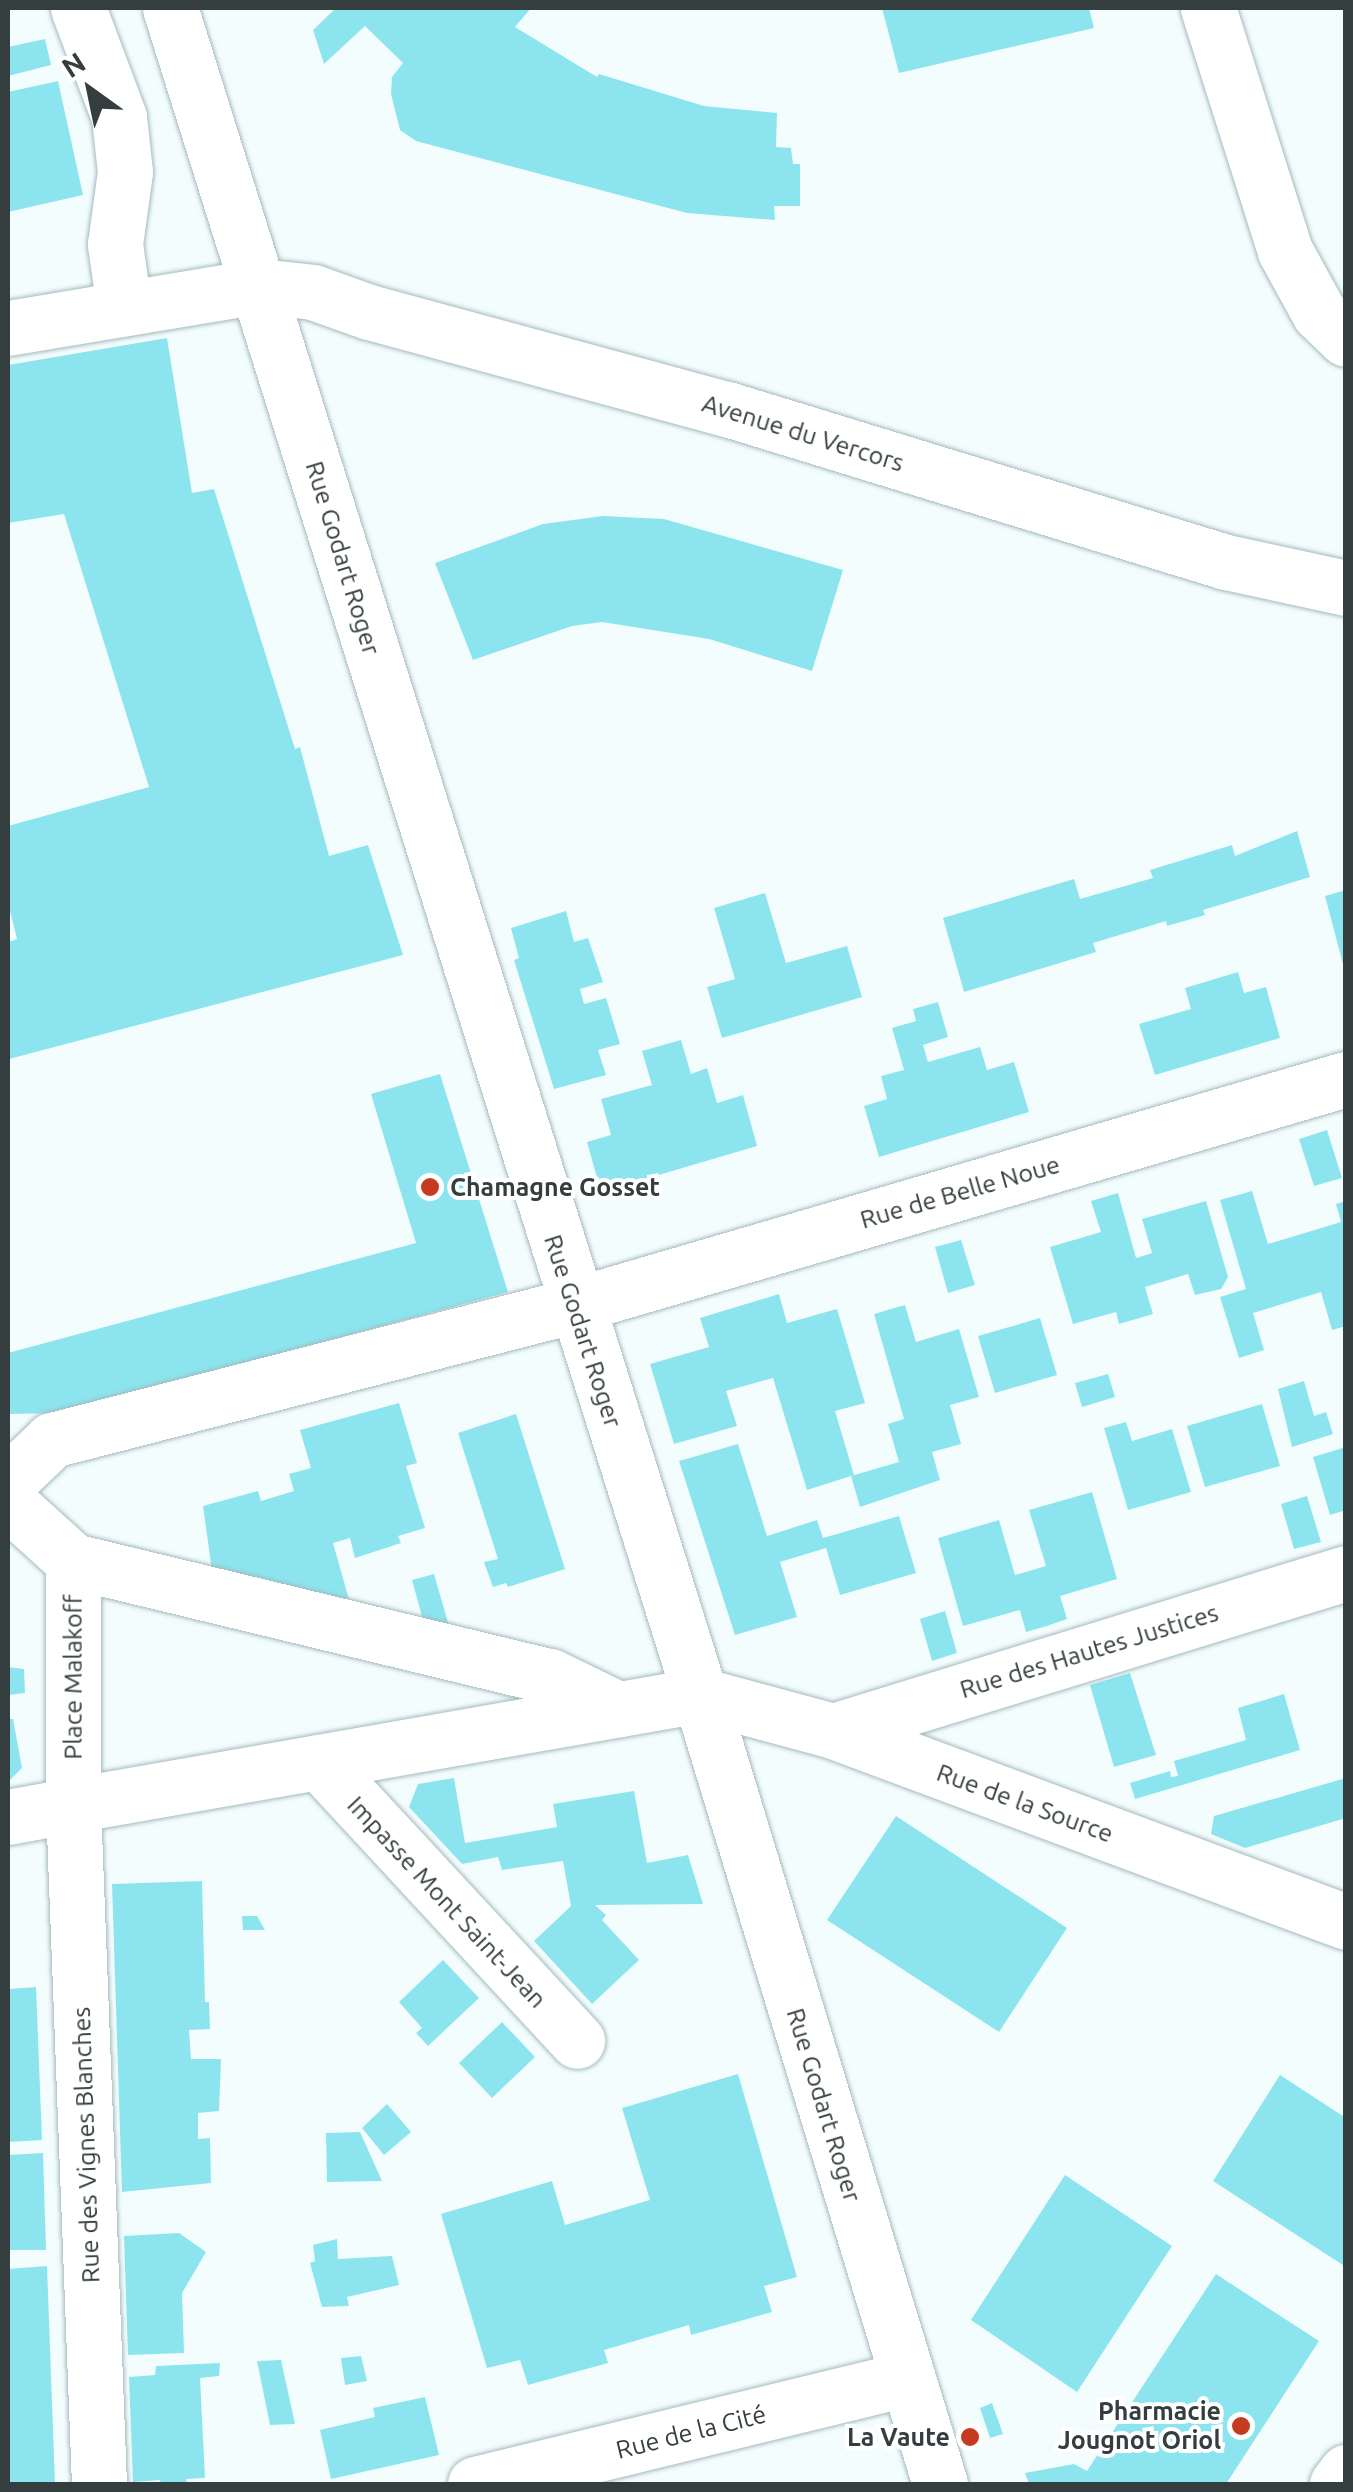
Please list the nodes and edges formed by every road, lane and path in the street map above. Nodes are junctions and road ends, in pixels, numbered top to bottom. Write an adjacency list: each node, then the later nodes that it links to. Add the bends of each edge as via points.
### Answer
1 (78, 8): 5 (street, via 119,117 125,172 115,244)
2 (170, 8): 4 (street, Rue Godart Roger)
3 (1208, 8): 7 (street, via 1285,251 1319,313)
4 (259, 286): 5 (street, Avenue du Vercors); 8 (street, Avenue du Vercors, via 313,292 728,409 1226,562); 10 (street, Rue Godart Roger)
5 (124, 308): 6 (street, Avenue du Vercors)
6 (8, 328)
7 (1346, 339)
8 (1346, 588)
9 (1346, 1079): 10 (street, Rue de Belle Noue)
10 (574, 1305): 11 (street, Rue de Belle Noue, via 52,1440); 15 (street, Rue Godart Roger)
11 (8, 1482)
12 (8, 1502): 13 (street)
13 (73, 1561): 16 (street, Place Malakoff, via 550,1676); 19 (street, Place Malakoff)
14 (1346, 1573): 17 (street, Rue des Hautes Justices)
15 (700, 1695): 16 (street); 17 (street, Rue de la Source); 23 (street, Rue Godart Roger)
16 (618, 1709): 18 (street)
17 (833, 1731): 21 (street, Rue de la Source)
18 (320, 1762): 19 (street); 22 (street, Impasse Mont Saint-Jean)
19 (73, 1805): 20 (street); 25 (street, Rue des Vignes Blanches)
20 (8, 1818)
21 (1346, 1922)
22 (577, 2041)
23 (907, 2380): 26 (street, Rue de la Cité); 27 (street, Rue Godart Roger)
24 (1346, 2472): 28 (street)
25 (98, 2484)
26 (475, 2484)
27 (940, 2484)
28 (1338, 2484)

